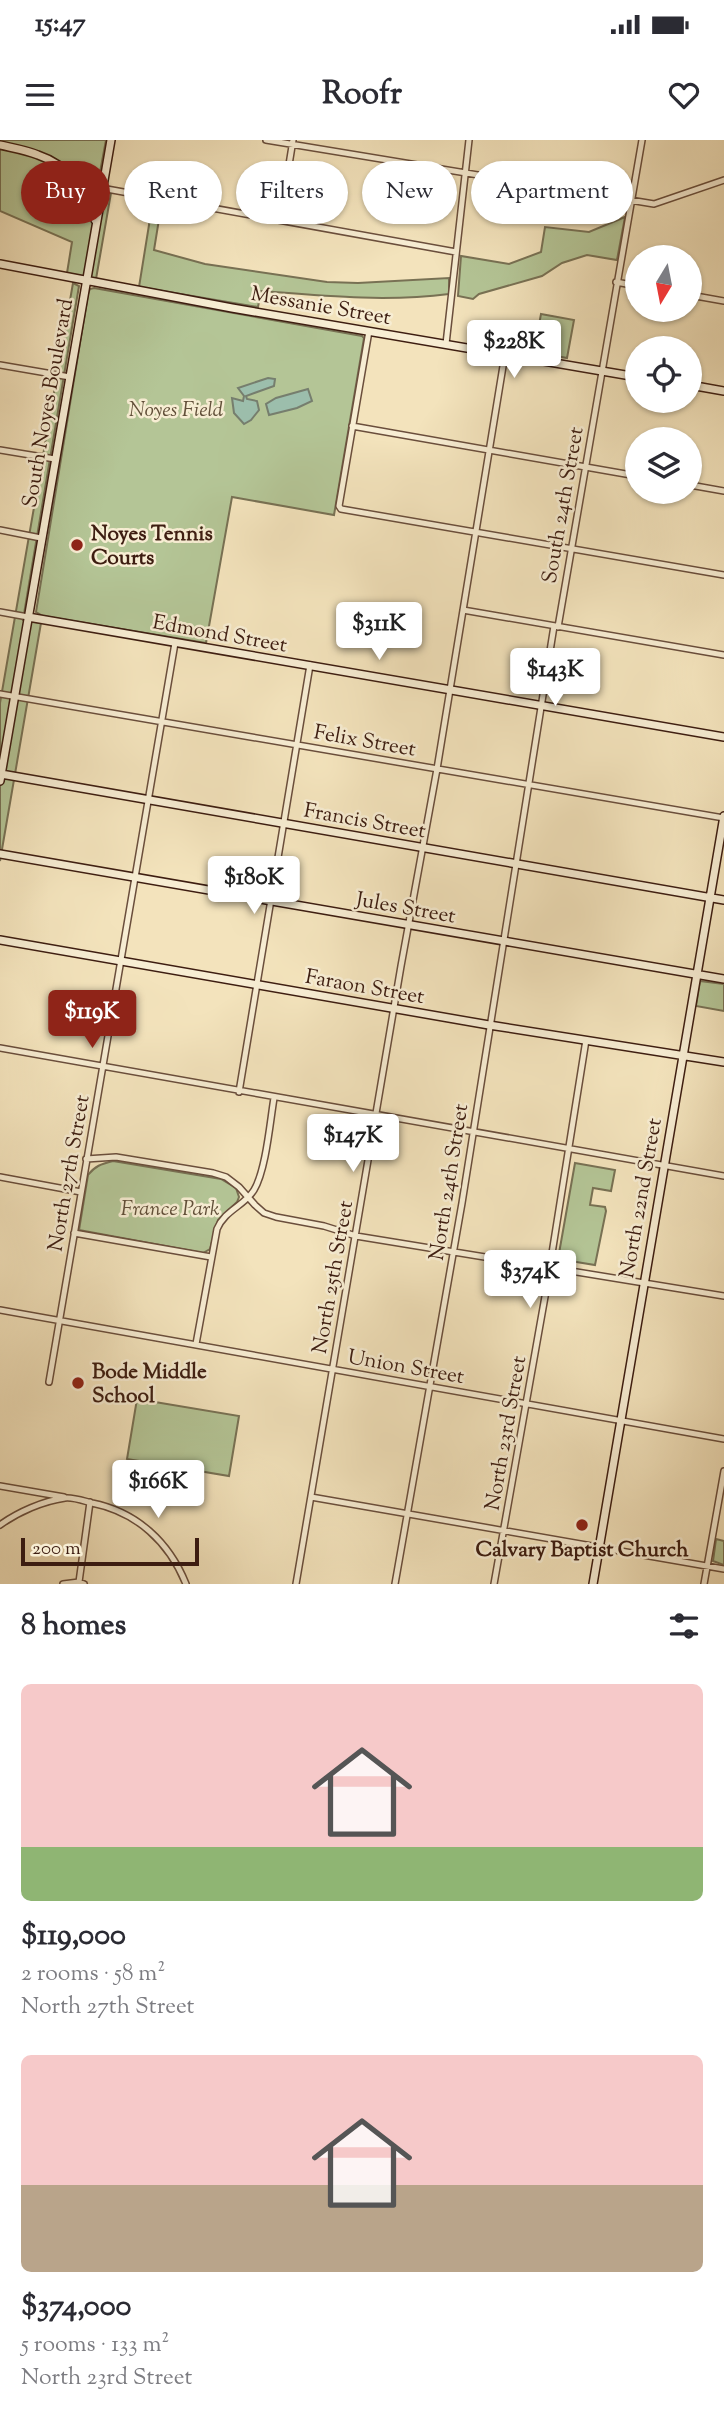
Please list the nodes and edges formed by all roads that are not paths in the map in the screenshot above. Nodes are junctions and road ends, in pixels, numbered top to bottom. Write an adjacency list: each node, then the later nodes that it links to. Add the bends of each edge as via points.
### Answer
1 (111, 140): 8 (street, South Noyes Boulevard)
2 (266, 140): 5 (street)
3 (469, 140): 10 (street)
4 (642, 140): 14 (street, South 24th Street)
5 (293, 142): 9 (street); 10 (street)
6 (0, 145): 7 (street)
7 (50, 161)
8 (108, 161)
9 (290, 161)
10 (465, 173): 11 (street); 22 (street)
11 (471, 174)
12 (724, 180): 15 (street, via 659,203)
13 (110, 189): 16 (street)
14 (633, 195)
15 (633, 201)
16 (236, 212)
17 (95, 224): 21 (street)
18 (96, 224): 21 (street, South Noyes Boulevard)
19 (302, 224): 22 (street)
20 (627, 224): 25 (street, South 24th Street)
21 (95, 228): 24 (street, South Noyes Boulevard)
22 (456, 252): 30 (street)
23 (0, 264): 24 (street, Messanie Street)
24 (86, 281): 29 (street, Messanie Street); 35 (street, South Noyes Boulevard)
25 (616, 282): 26 (street); 33 (street, South 24th Street)
26 (625, 284)
27 (702, 297): 28 (street)
28 (724, 301)
29 (369, 331): 30 (street, Messanie Street); 38 (street)
30 (446, 344): 31 (street, Messanie Street)
31 (505, 354): 33 (street, Messanie Street); 40 (street, North 25th Street)
32 (0, 365): 35 (street)
33 (602, 371): 34 (street, Messanie Street); 42 (street, South 24th Street)
34 (625, 375)
35 (70, 377): 41 (street, South Noyes Boulevard)
36 (702, 387): 37 (street)
37 (724, 391)
38 (352, 426): 40 (street); 47 (street, via 341,509)
39 (0, 450): 41 (street)
40 (488, 451): 42 (street); 47 (street, North 25th Street)
41 (55, 459): 48 (street, South Noyes Boulevard)
42 (585, 467): 43 (street); 49 (street, South 24th Street)
43 (625, 474)
44 (702, 487): 45 (street)
45 (724, 491)
46 (0, 530): 48 (street)
47 (475, 533): 49 (street); 51 (street, North 25th Street)
48 (41, 538): 53 (street, South Noyes Boulevard)
49 (570, 549): 50 (street); 54 (street, South 24th Street)
50 (724, 575)
51 (463, 610): 54 (street); 58 (street, North 25th Street)
52 (0, 612): 53 (street, Edmond Street)
53 (28, 617): 55 (street, Edmond Street); 60 (street, South Noyes Boulevard)
54 (556, 627): 56 (street); 61 (street, South 24th Street)
55 (175, 643): 57 (street, Edmond Street); 62 (street, North 27th Street)
56 (724, 655)
57 (310, 665): 58 (street, Edmond Street); 64 (street)
58 (450, 689): 61 (street, Edmond Street); 65 (street, North 25th Street)
59 (0, 694): 60 (street, Felix Street)
60 (14, 697): 62 (street, Felix Street); 66 (street, South Noyes Boulevard)
61 (542, 705): 63 (street, Edmond Street); 67 (street, South 24th Street)
62 (161, 722): 64 (street, Felix Street); 68 (street, North 27th Street)
63 (724, 737)
64 (297, 744): 65 (street, Felix Street); 70 (street)
65 (437, 769): 67 (street, Felix Street); 71 (street, North 25th Street)
66 (0, 776): 68 (street, Francis Street)
67 (530, 786): 69 (street, Felix Street); 73 (street, North 24th Street)
68 (149, 799): 70 (street, Francis Street); 74 (street, North 27th Street)
69 (724, 817): 75 (street, North 22nd Street)
70 (283, 823): 71 (street, Francis Street); 76 (street)
71 (422, 849): 73 (street, Francis Street); 78 (street, North 25th Street)
72 (0, 854): 74 (street, Jules Street)
73 (517, 865): 75 (street, Francis Street); 80 (street, North 24th Street)
74 (136, 877): 76 (street, Jules Street); 81 (street, North 27th Street)
75 (709, 898): 77 (street, Francis Street); 82 (street, North 22nd Street)
76 (270, 900): 78 (street, Jules Street); 84 (street)
77 (724, 900)
78 (408, 925): 80 (street, Jules Street); 85 (street, North 25th Street)
79 (0, 940): 81 (street, Faraon Street)
80 (504, 942): 82 (street, Jules Street); 86 (street, North 24th Street)
81 (122, 962): 84 (street, Faraon Street); 91 (street, North 27th Street)
82 (696, 974): 83 (street, Jules Street); 89 (street, North 22nd Street)
83 (724, 979)
84 (256, 985): 85 (street, Faraon Street); 92 (street)
85 (393, 1009): 86 (street, Faraon Street); 94 (street, North 25th Street)
86 (489, 1025): 87 (street, Faraon Street); 95 (street, North 24th Street)
87 (586, 1040): 89 (street, Faraon Street); 96 (street, North 23rd Street)
88 (0, 1048): 91 (street)
89 (682, 1055): 90 (street, Faraon Street); 98 (street, North 22nd Street)
90 (724, 1062)
91 (103, 1067): 92 (street); 97 (street, North 27th Street)
92 (239, 1092): 93 (street)
93 (274, 1098): 94 (street); 102 (street, via 260,1175)
94 (376, 1115): 95 (street); 104 (street, North 25th Street)
95 (472, 1132): 96 (street); 105 (street, North 24th Street)
96 (568, 1150): 98 (street); 107 (street, North 23rd Street)
97 (86, 1159): 101 (street, North 27th Street); 102 (street, via 116,1157 193,1169 226,1177)
98 (664, 1166): 99 (street); 108 (street, North 22nd Street)
99 (724, 1176)
100 (0, 1177): 101 (street)
101 (81, 1192): 103 (street, North 27th Street)
102 (248, 1198): 104 (street, via 275,1217); 106 (street, via 220,1221)
103 (74, 1233): 106 (street); 111 (street, North 27th Street)
104 (356, 1236): 105 (street); 113 (street, North 25th Street)
105 (453, 1251): 107 (street); 115 (street, North 24th Street)
106 (211, 1256): 112 (street)
107 (551, 1266): 108 (street); 116 (street, North 23rd Street)
108 (643, 1283): 109 (street); 117 (street, North 22nd Street)
109 (724, 1296)
110 (0, 1310): 111 (street, Union Street)
111 (59, 1321): 112 (street, Union Street); 114 (street, North 27th Street)
112 (196, 1344): 113 (street, Union Street)
113 (333, 1369): 115 (street, Union Street); 121 (street, North 25th Street)
114 (49, 1382)
115 (430, 1386): 116 (street, Union Street); 124 (street, North 24th Street)
116 (526, 1404): 117 (street, Union Street); 126 (street, North 23rd Street)
117 (622, 1421): 118 (street, Union Street); 127 (street, North 22nd Street)
118 (724, 1439)
119 (724, 1471): 128 (street)
120 (0, 1486): 122 (street)
121 (311, 1497): 124 (street); 133 (street, North 25th Street)
122 (67, 1498): 123 (street); 125 (street)
123 (90, 1502): 130 (street); 132 (street, via 124,1512 147,1528 173,1556)
124 (407, 1515): 126 (street); 134 (street, North 24th Street)
125 (0, 1525)
126 (502, 1532): 127 (street); 135 (street, North 23rd Street)
127 (599, 1548): 128 (street); 136 (street, North 22nd Street)
128 (707, 1566): 129 (street); 137 (street)
129 (724, 1569)
130 (82, 1583): 131 (street)
131 (63, 1584)
132 (186, 1584)
133 (296, 1584)
134 (395, 1584)
135 (494, 1584)
136 (593, 1584)
137 (704, 1584)

